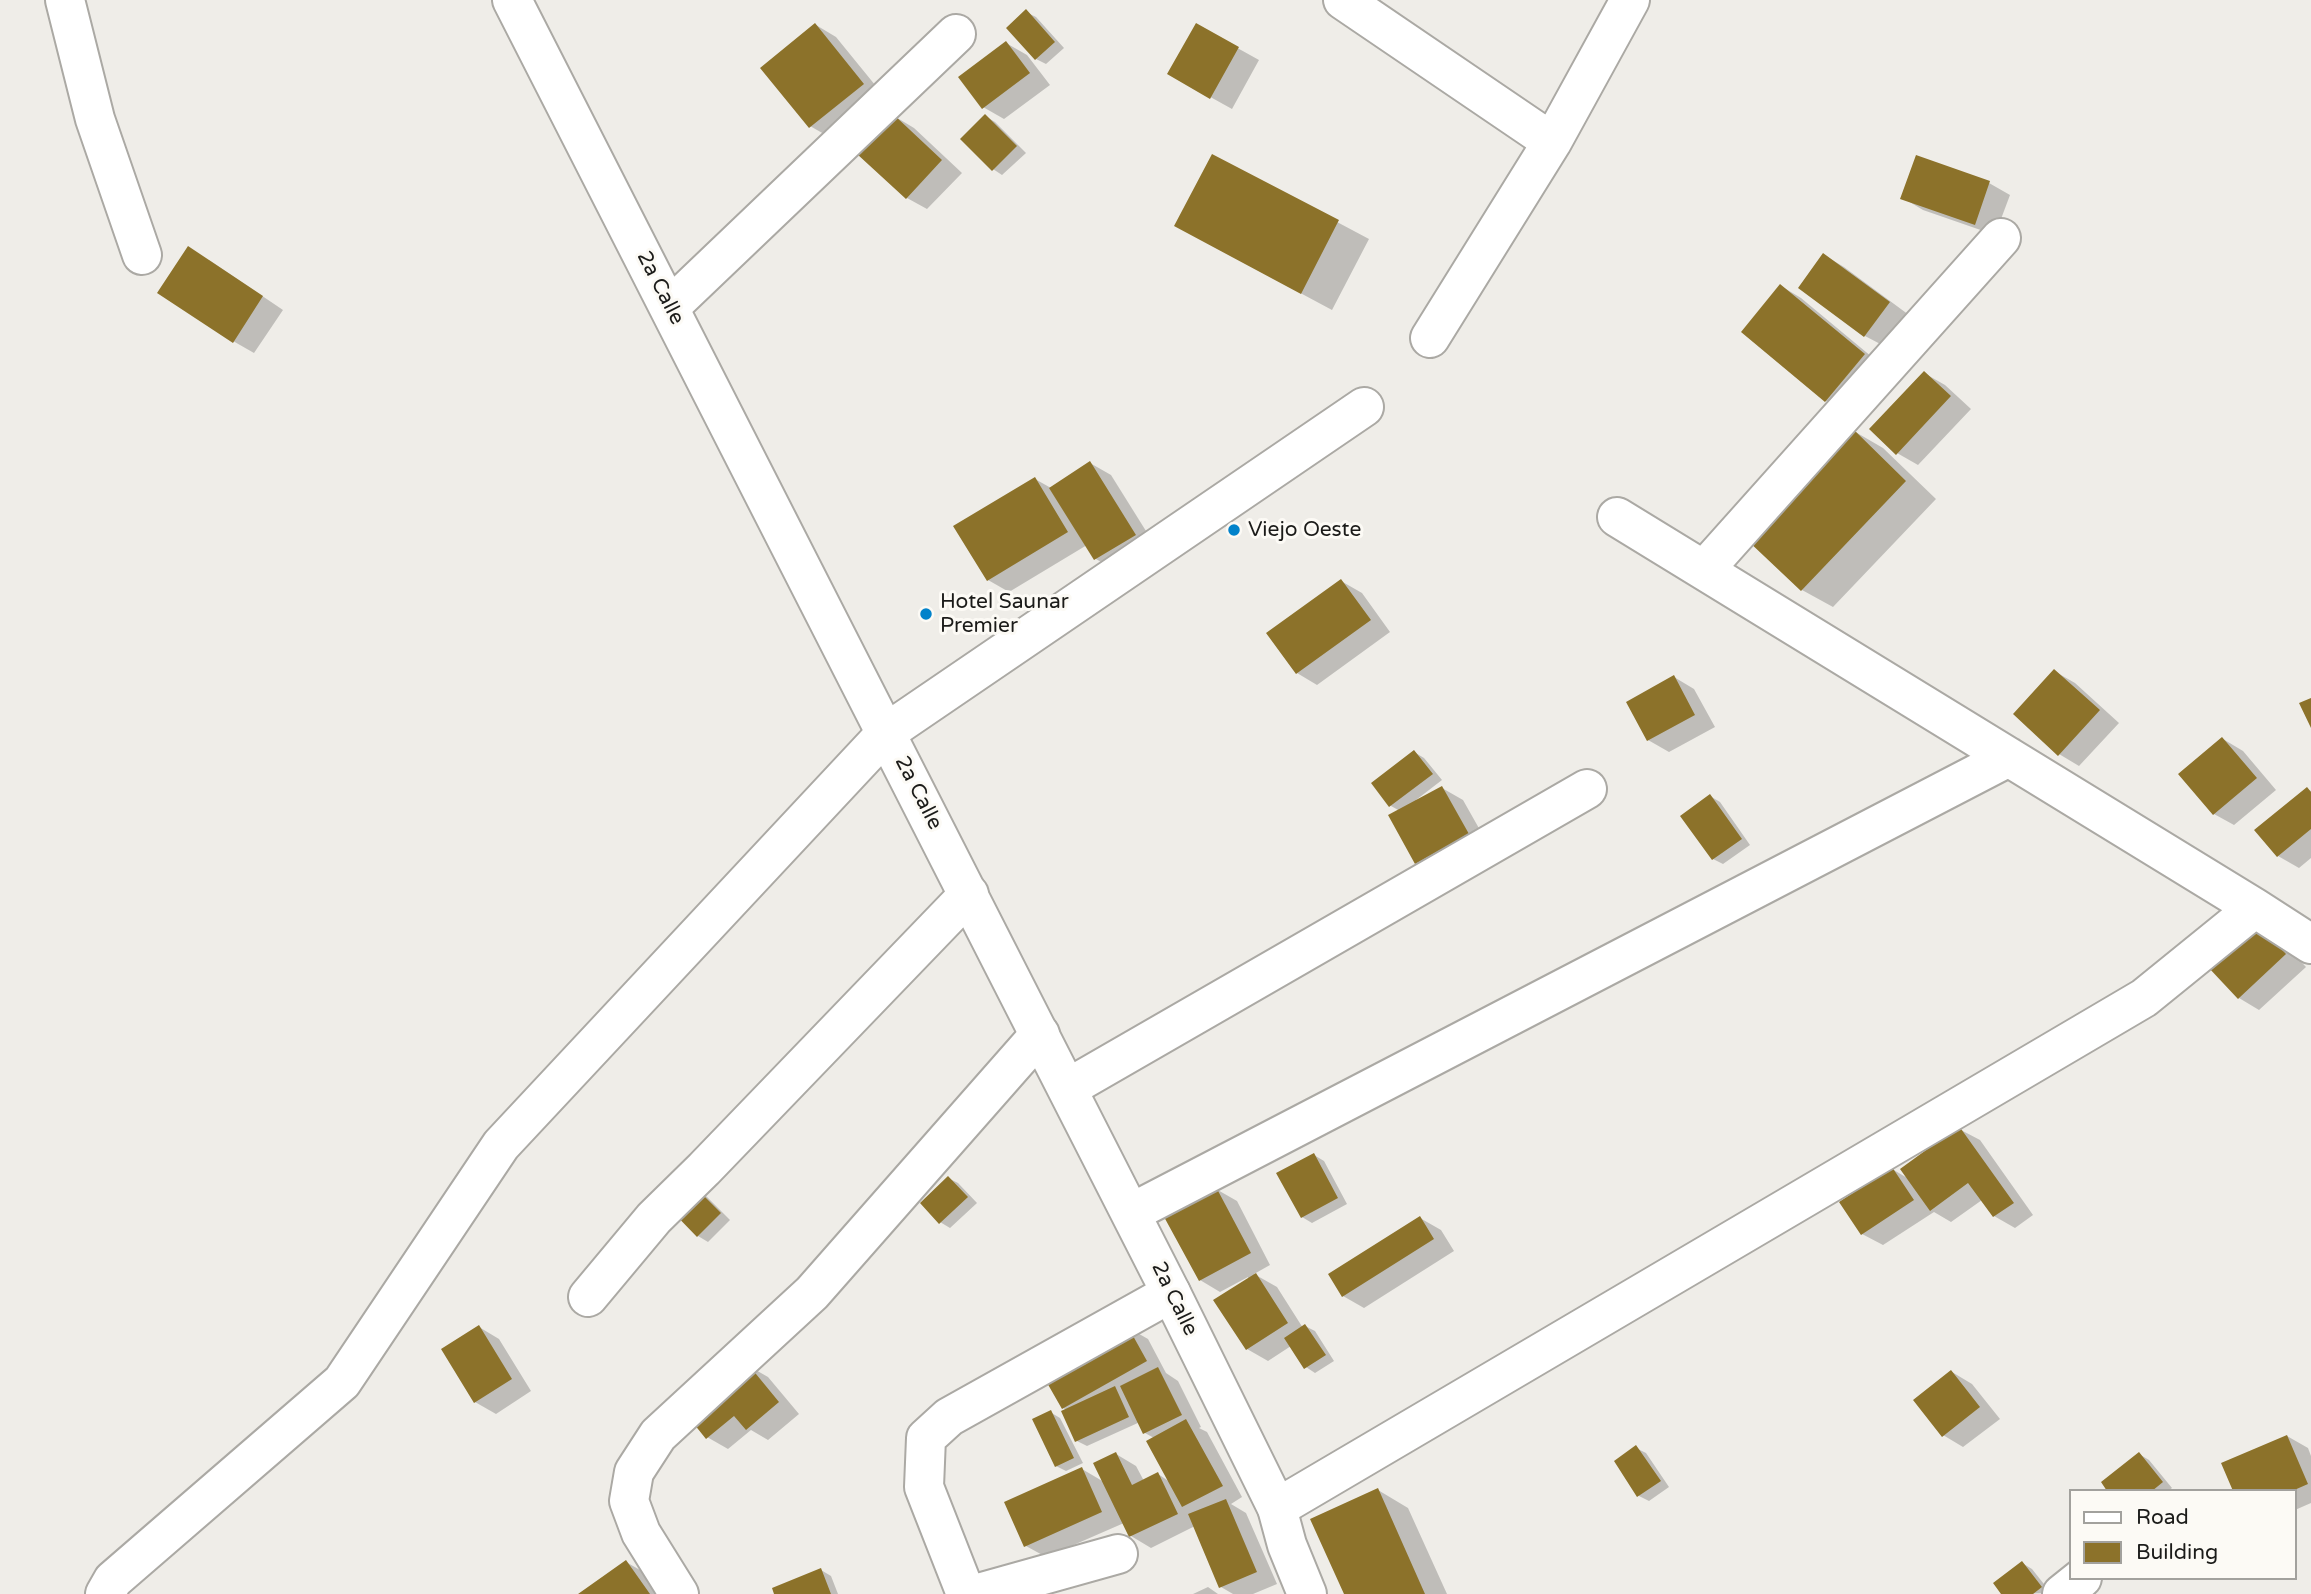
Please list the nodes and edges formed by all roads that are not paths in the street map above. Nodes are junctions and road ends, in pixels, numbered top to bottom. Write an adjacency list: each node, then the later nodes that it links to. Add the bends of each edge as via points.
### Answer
1 (65, 0): 8 (street, via 95,119)
2 (512, 0): 9 (street, 2a Calle)
3 (1343, 0): 6 (street)
4 (1630, 0): 6 (street)
5 (956, 34): 9 (street)
6 (1552, 142): 10 (street)
7 (2001, 239): 13 (street)
8 (142, 255)
9 (670, 307): 14 (street, 2a Calle)
10 (1430, 338)
11 (1364, 407): 14 (street)
12 (1617, 517): 13 (street)
13 (1704, 570): 15 (street)
14 (887, 732): 17 (street, 2a Calle); 28 (street, via 500,1145 342,1382 113,1580)
15 (2009, 757): 18 (street); 22 (street)
16 (1587, 789): 21 (street)
17 (969, 894): 20 (street, 2a Calle); 24 (street, via 654,1218)
18 (2255, 908): 19 (street); 25 (street, via 2144,998)
19 (2311, 944)
20 (1040, 1034): 21 (street, 2a Calle); 29 (street, via 812,1293 658,1434 635,1472 629,1501 641,1533)
21 (1068, 1088): 22 (street, 2a Calle)
22 (1131, 1213): 23 (street, 2a Calle)
23 (1171, 1293): 25 (street, 2a Calle); 30 (street, via 949,1417 926,1438 924,1487)
24 (588, 1297)
25 (1277, 1508): 32 (street, 2a Calle)
26 (1118, 1554): 31 (street)
27 (2080, 1580): 33 (street)
28 (105, 1594)
29 (679, 1594)
30 (966, 1594)
31 (975, 1594)
32 (1307, 1594)
33 (2062, 1594)

